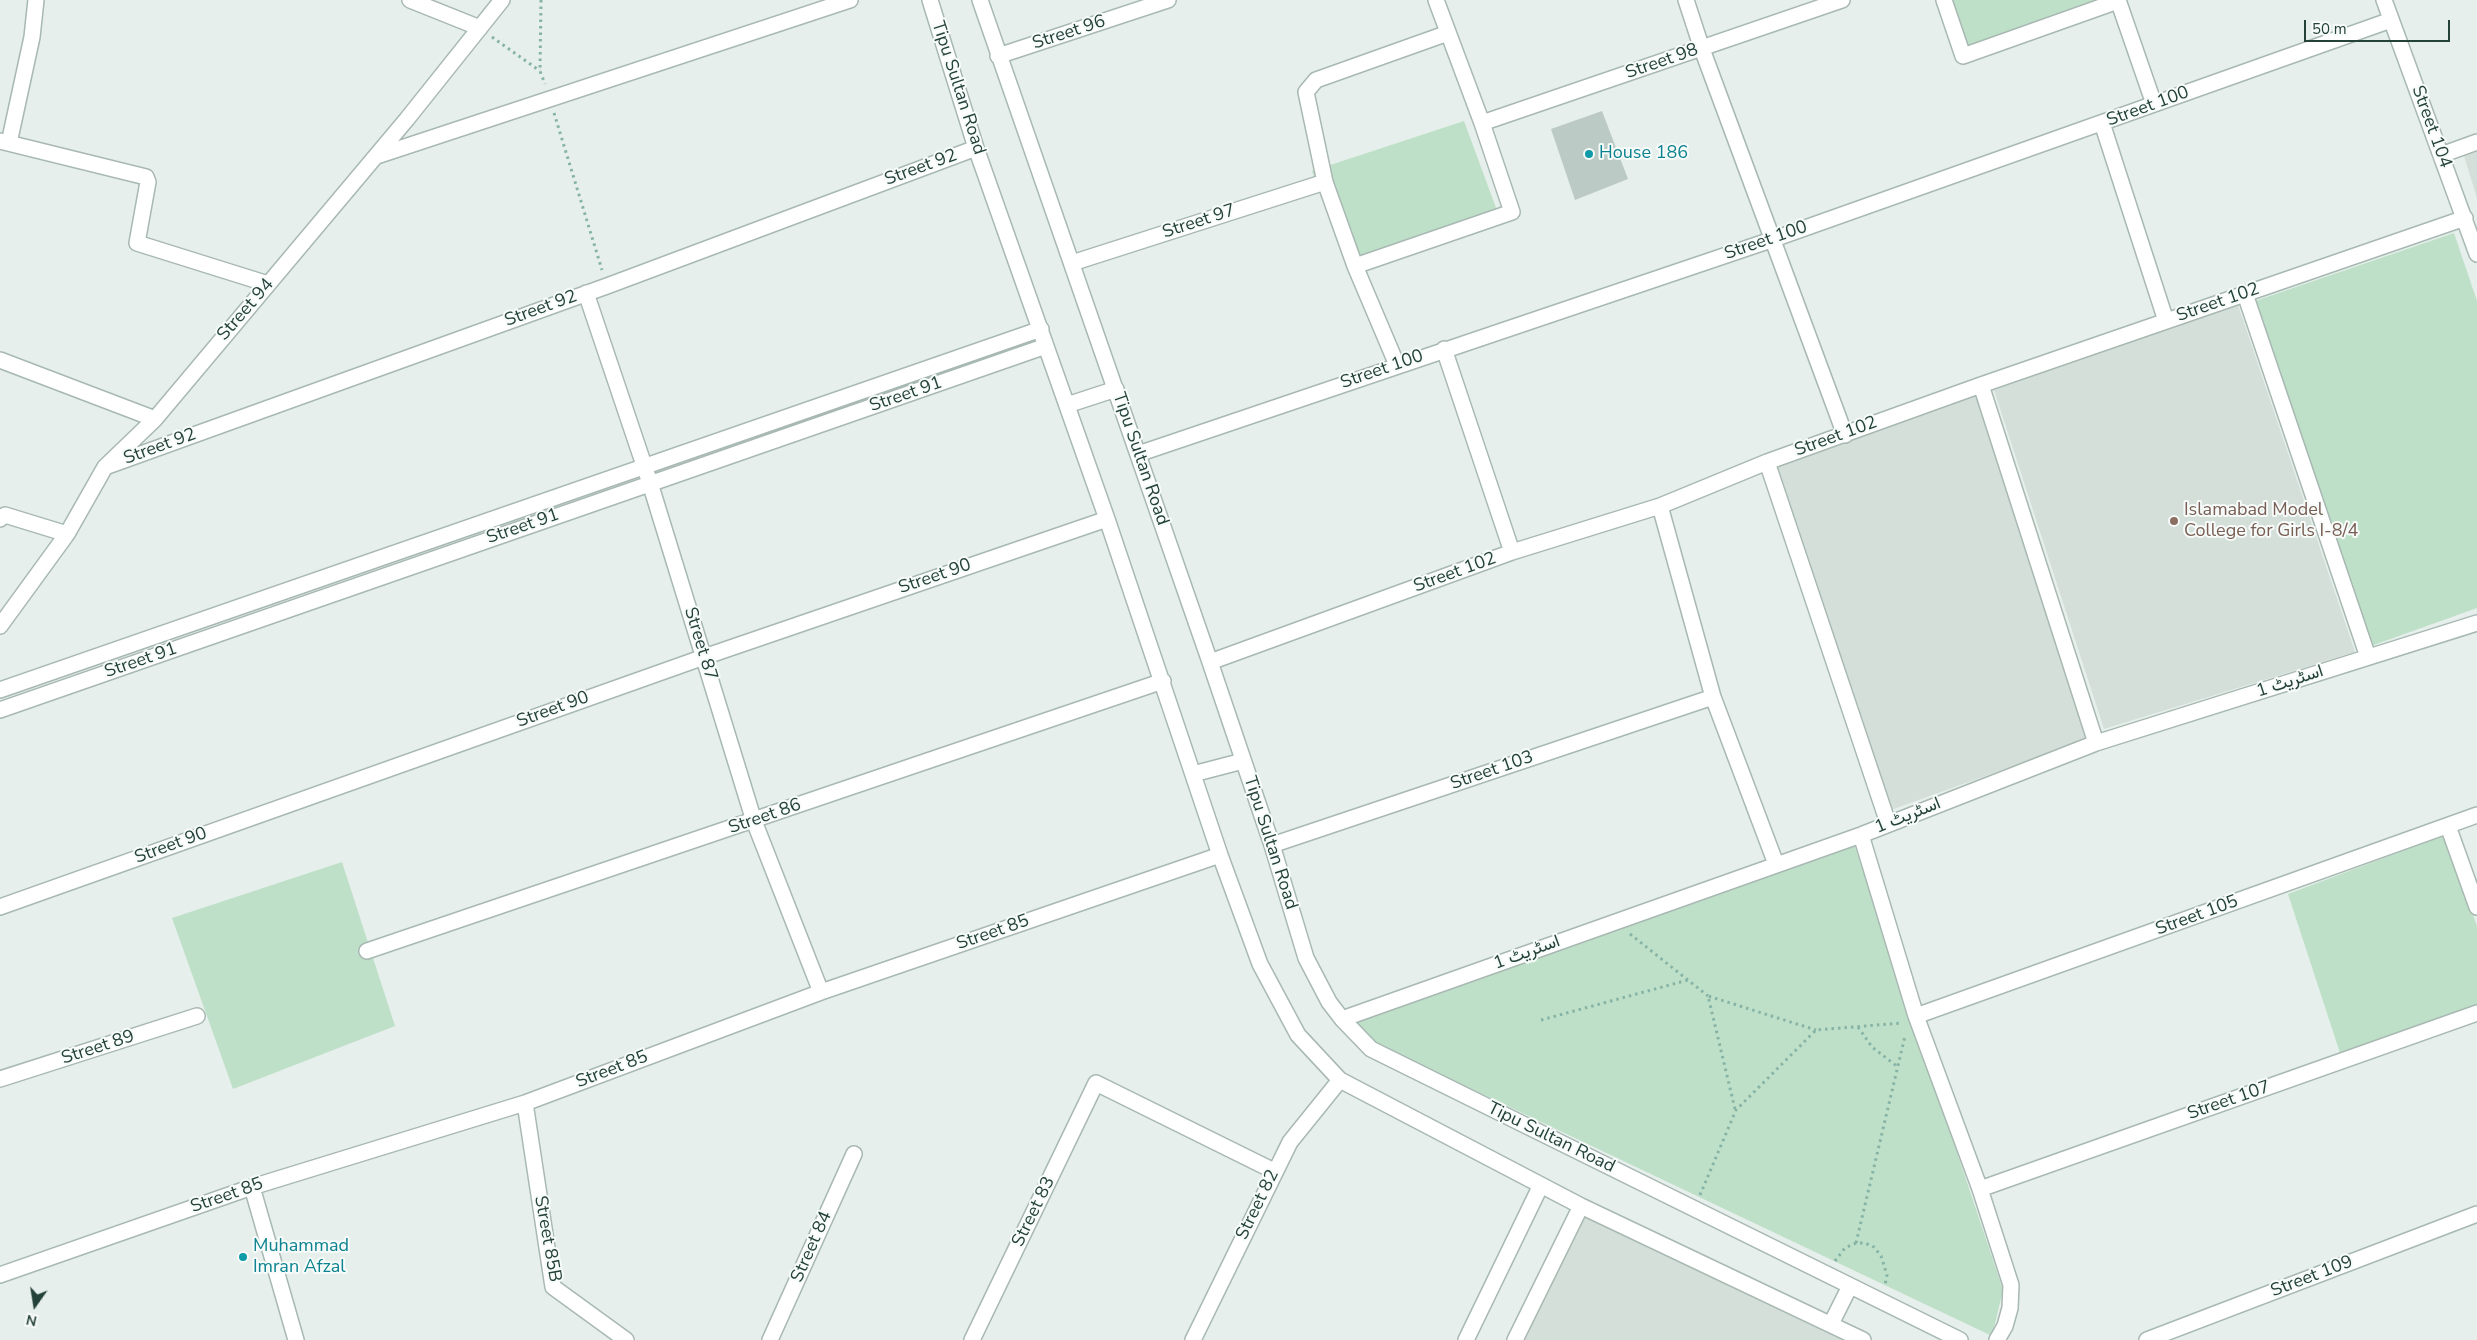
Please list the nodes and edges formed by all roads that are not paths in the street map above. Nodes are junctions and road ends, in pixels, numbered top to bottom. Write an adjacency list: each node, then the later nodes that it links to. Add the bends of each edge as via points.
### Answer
1 (36, 0): 22 (street, via 32,37)
2 (410, 0): 15 (street)
3 (502, 0): 15 (street, Street 94)
4 (850, 0): 26 (street)
5 (930, 0): 24 (street, Tipu Sultan Road)
6 (980, 0): 18 (street, Tipu Sultan Road)
7 (1168, 0): 18 (street, Street 96)
8 (1436, 0): 16 (street)
9 (1686, 0): 17 (street)
10 (1842, 0): 17 (street, Street 98)
11 (1944, 0): 13 (street, via 1962,56)
12 (2384, 0): 14 (street, Street 104)
13 (2118, 1): 19 (street)
14 (2391, 20): 19 (street, Street 100); 25 (street, Street 104)
15 (480, 28): 26 (street, Street 94)
16 (1448, 33): 20 (street); 27 (street, via 1316,80 1306,92)
17 (1702, 49): 20 (street, Street 98); 29 (street)
18 (998, 56): 31 (street, Tipu Sultan Road)
19 (2154, 104): 21 (street, Street 100)
20 (1482, 123): 32 (street, via 1512,212)
21 (2102, 123): 29 (street, Street 100); 36 (street)
22 (5, 142): 33 (street, via 146,177 148,182 137,243)
23 (2477, 142): 25 (street)
24 (976, 148): 34 (street, Street 92); 37 (street, Tipu Sultan Road)
25 (2441, 155): 28 (street, Street 104)
26 (377, 156): 33 (street, Street 94)
27 (1325, 182): 31 (street, Street 97); 32 (street)
28 (2465, 218): 30 (street, Street 104); 35 (street, Street 102)
29 (1774, 239): 39 (street, Street 100); 46 (street)
30 (2477, 254)
31 (1072, 263): 43 (street, Tipu Sultan Road)
32 (1355, 266): 41 (street)
33 (268, 284): 45 (street, Street 94)
34 (586, 293): 49 (street, Street 87); 50 (street, Street 92)
35 (2245, 294): 36 (street, Street 102); 60 (street)
36 (2166, 321): 42 (street, Street 102)
37 (1041, 329): 38 (street, Tipu Sultan Road); 49 (street)
38 (1046, 346): 44 (street, Tipu Sultan Road); 51 (street, Street 91)
39 (1444, 348): 41 (street, Street 100); 56 (street)
40 (0, 360): 45 (street)
41 (1397, 365): 47 (street, Street 100)
42 (1982, 385): 46 (street, Street 102); 66 (street)
43 (1116, 390): 44 (street); 47 (street, Tipu Sultan Road)
44 (1067, 405): 54 (street, Tipu Sultan Road)
45 (155, 419): 50 (street, Street 94)
46 (1845, 435): 48 (street, Street 102)
47 (1138, 454): 61 (street, Tipu Sultan Road)
48 (1767, 462): 52 (street, Street 102); 71 (street)
49 (645, 466): 51 (street, Street 87); 63 (street)
50 (105, 467): 55 (street, Street 94)
51 (650, 483): 59 (street, Street 87); 65 (street, Street 91)
52 (1660, 506): 56 (street, Street 102); 64 (street)
53 (0, 519): 55 (street, via 5,515)
54 (1107, 519): 59 (street, Street 90); 62 (street, Tipu Sultan Road)
55 (67, 534): 58 (street, Street 94)
56 (1512, 552): 61 (street, Street 102)
57 (2477, 624): 60 (street, اسٹریٹ 1)
58 (0, 626)
59 (704, 657): 70 (street, Street 87); 77 (street, Street 90)
60 (2368, 657): 66 (street, اسٹریٹ 1)
61 (1210, 662): 67 (street, Tipu Sultan Road)
62 (1163, 681): 68 (street, Tipu Sultan Road); 70 (street, Street 86)
63 (0, 690)
64 (1713, 697): 74 (street, Street 103); 76 (street)
65 (0, 710)
66 (2096, 743): 71 (street, اسٹریٹ 1)
67 (1243, 761): 68 (street); 74 (street, Tipu Sultan Road)
68 (1193, 774): 75 (street, Tipu Sultan Road)
69 (2477, 815): 72 (street, Street 105)
70 (754, 822): 79 (street, Street 86); 80 (street, Street 87)
71 (1888, 823): 73 (street, اسٹریٹ 1)
72 (2448, 826): 78 (street); 84 (street, Street 105)
73 (1861, 835): 76 (street, اسٹریٹ 1); 84 (street)
74 (1272, 845): 83 (street, Tipu Sultan Road, via 1306,958 1329,1002)
75 (1220, 856): 80 (street, Street 85); 86 (street, Tipu Sultan Road, via 1260,964 1298,1035)
76 (1776, 864): 83 (street, اسٹریٹ 1)
77 (0, 907)
78 (2477, 907)
79 (367, 951)
80 (821, 992): 87 (street, Street 85)
81 (2477, 1013): 92 (street, Street 107)
82 (197, 1016): 85 (street, Street 89)
83 (1342, 1019): 96 (street, Tipu Sultan Road, via 1371,1049)
84 (1912, 1019): 92 (street)
85 (0, 1079)
86 (1340, 1080): 89 (street, Street 82, via 1290,1142); 91 (street, Tipu Sultan Road)
87 (525, 1103): 90 (street, Street 85); 99 (street, Street 85B, via 553,1287)
88 (854, 1154): 100 (street, Street 84)
89 (1274, 1172): 101 (street, Street 83, via 1096,1083); 102 (street, Street 82)
90 (252, 1186): 95 (street, Street 85); 98 (street)
91 (1541, 1186): 93 (street, Tipu Sultan Road); 103 (street)
92 (1980, 1189): 107 (street, via 2011,1285 2010,1308)
93 (1581, 1206): 97 (street, Tipu Sultan Road); 104 (street)
94 (2477, 1214): 108 (street, Street 109)
95 (0, 1275)
96 (1850, 1286): 97 (street); 106 (street, Tipu Sultan Road)
97 (1831, 1324): 105 (street, Tipu Sultan Road)
98 (296, 1340)
99 (626, 1340)
100 (770, 1340)
101 (972, 1340)
102 (1193, 1340)
103 (1466, 1340)
104 (1515, 1340)
105 (1863, 1340)
106 (1960, 1340)
107 (1997, 1340)
108 (2147, 1340)

